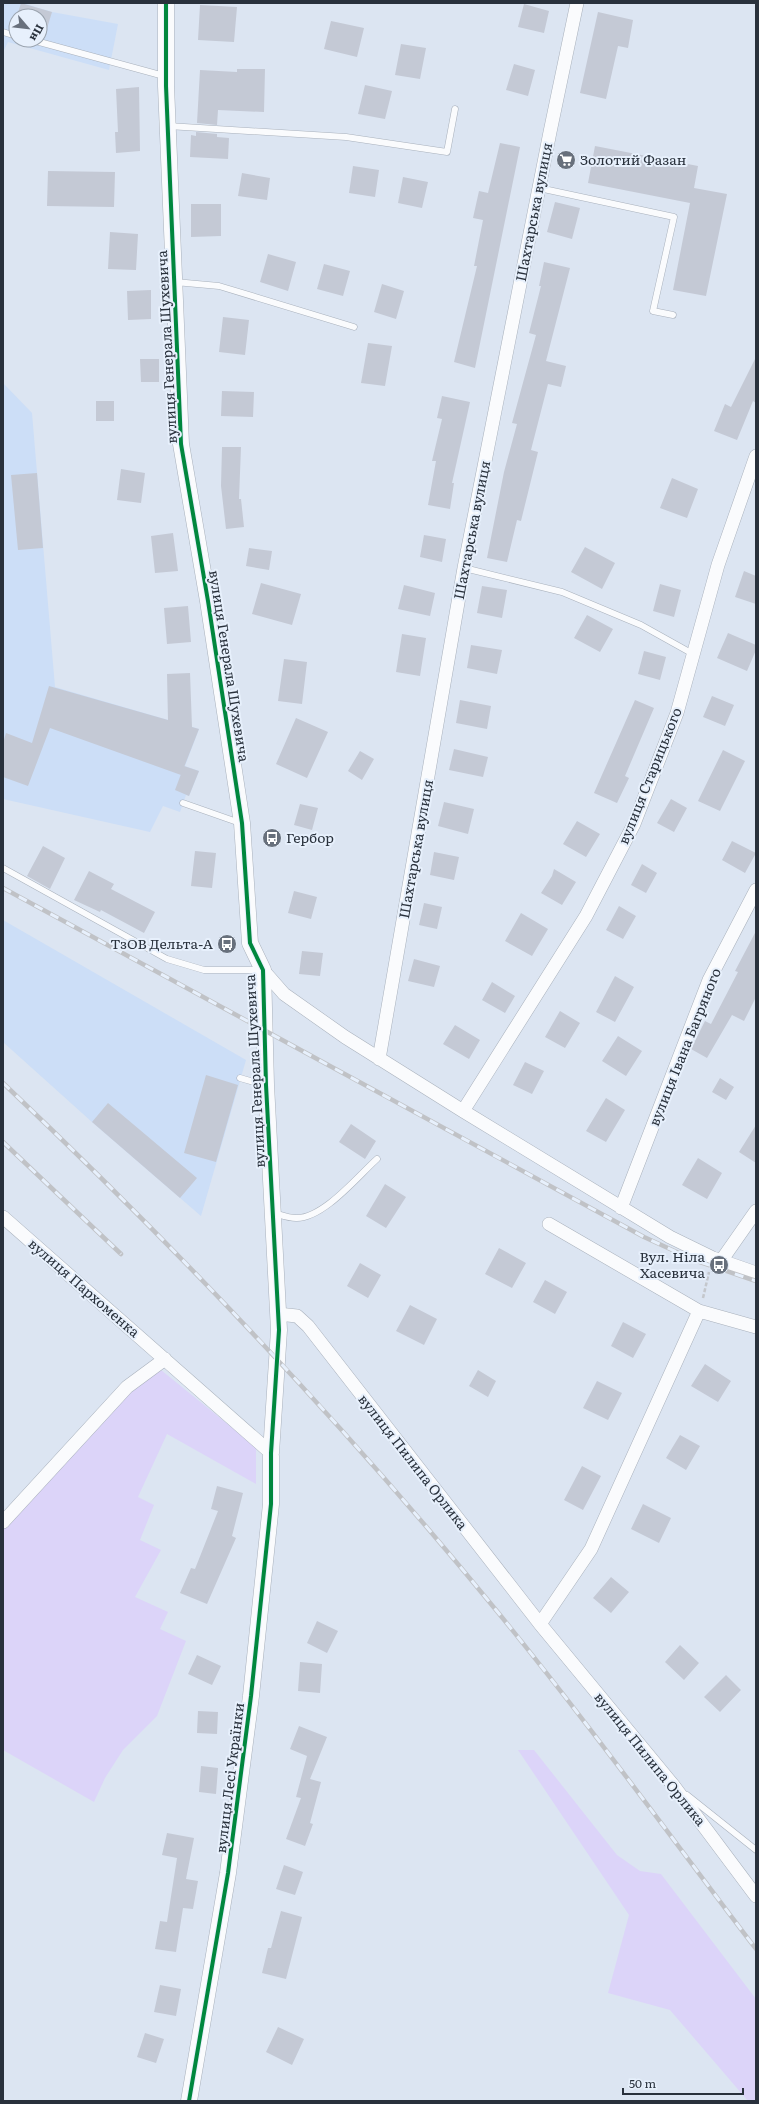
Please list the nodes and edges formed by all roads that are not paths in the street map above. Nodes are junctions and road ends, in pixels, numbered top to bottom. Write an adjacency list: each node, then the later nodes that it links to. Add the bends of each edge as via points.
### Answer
1 (166, 3): 4 (street, вулиця Генерала Шухевича)
2 (577, 3): 7 (street, Шахтарська вулиця)
3 (48, 44): 4 (lane)
4 (166, 77): 6 (street, вулиця Генерала Шухевича)
5 (455, 109): 6 (lane, via 447,152 346,136)
6 (168, 126): 8 (street, вулиця Генерала Шухевича)
7 (539, 188): 9 (lane, via 674,217 654,311); 12 (street, Шахтарська вулиця)
8 (175, 282): 10 (lane, via 219,286); 15 (street, вулиця Генерала Шухевича, via 181,444)
9 (673, 315)
10 (354, 327)
11 (756, 456): 13 (street, вулиця Старицького, via 718,565)
12 (464, 568): 13 (lane, via 562,592 641,625); 19 (street, Шахтарська вулиця)
13 (693, 654): 22 (street, вулиця Старицького, via 677,713 634,824 586,916)
14 (184, 803): 15 (lane)
15 (242, 824): 18 (street, вулиця Генерала Шухевича, via 250,944)
16 (3, 868): 18 (lane, via 168,959 204,970)
17 (756, 890): 24 (street, вулиця Івана Багряного, via 709,980)
18 (263, 970): 19 (street, via 284,994); 21 (street, вулиця Генерала Шухевича)
19 (379, 1059): 22 (street)
20 (240, 1078): 21 (lane)
21 (266, 1085): 26 (street, вулиця Генерала Шухевича)
22 (463, 1111): 24 (street)
23 (377, 1159): 26 (lane, via 327,1205 310,1215 296,1218)
24 (621, 1208): 29 (street, via 670,1237)
25 (756, 1211): 29 (street)
26 (273, 1213): 32 (street, вулиця Генерала Шухевича)
27 (3, 1217): 34 (street, вулиця Пархоменка)
28 (548, 1224): 31 (street)
29 (717, 1259): 30 (street)
30 (756, 1274)
31 (699, 1311): 33 (street); 37 (street, via 592,1549)
32 (278, 1322): 35 (street, вулиця Лесі Українки); 37 (street, вулиця Пилипа Орлика, via 297,1316 308,1326)
33 (756, 1327)
34 (165, 1359): 35 (street, вулиця Пархоменка); 36 (street, via 127,1387)
35 (271, 1454): 41 (street, вулиця Лесі Українки, via 271,1504 252,1696 228,1873)
36 (3, 1522)
37 (540, 1624): 38 (street, вулиця Пилипа Орлика)
38 (674, 1785): 39 (lane); 40 (street, вулиця Пилипа Орлика)
39 (756, 1850)
40 (756, 1896)
41 (189, 2101)

